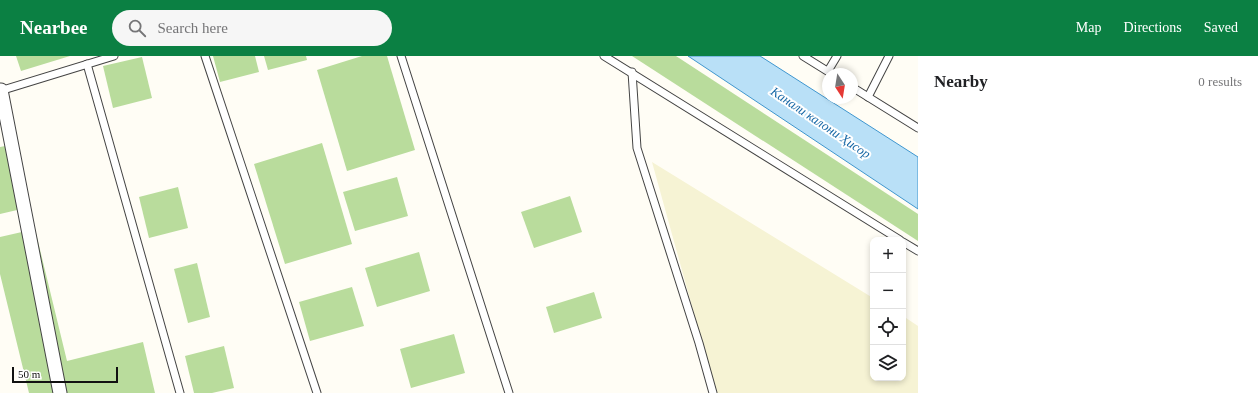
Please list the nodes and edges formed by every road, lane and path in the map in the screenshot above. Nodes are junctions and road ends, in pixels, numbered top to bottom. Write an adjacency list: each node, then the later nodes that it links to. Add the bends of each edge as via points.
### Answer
1 (114, 56): 8 (lane)
2 (205, 56): 21 (lane)
3 (401, 56): 22 (lane)
4 (604, 56): 11 (lane)
5 (804, 56): 9 (lane)
6 (837, 56): 10 (lane)
7 (889, 56): 14 (lane)
8 (87, 64): 12 (lane); 20 (lane)
9 (822, 68)
10 (832, 68)
11 (632, 72): 16 (lane); 23 (lane, via 637,148)
12 (1, 90): 19 (street)
13 (858, 91): 14 (lane)
14 (868, 97): 15 (lane)
15 (918, 128)
16 (895, 237)
17 (906, 244): 18 (lane)
18 (918, 251)
19 (60, 393)
20 (180, 393)
21 (317, 393)
22 (509, 393)
23 (713, 393)

